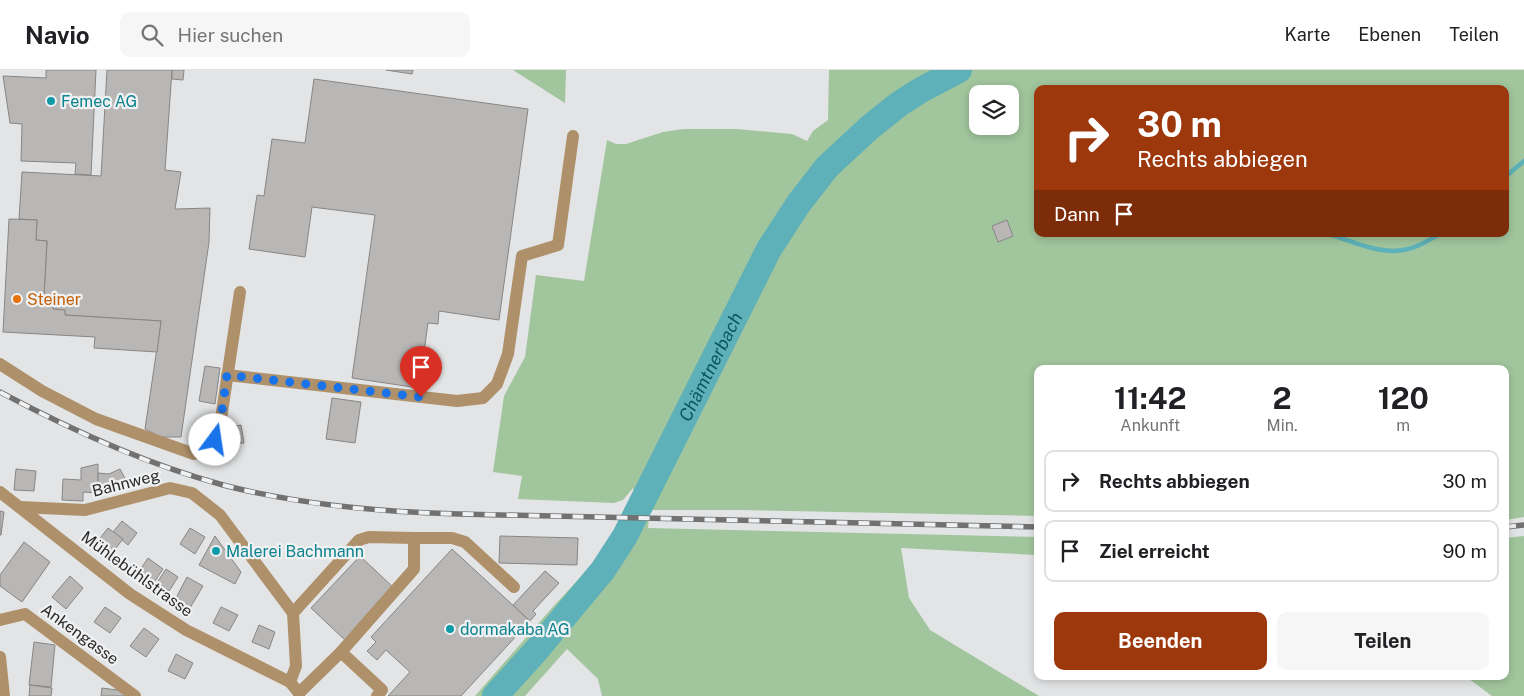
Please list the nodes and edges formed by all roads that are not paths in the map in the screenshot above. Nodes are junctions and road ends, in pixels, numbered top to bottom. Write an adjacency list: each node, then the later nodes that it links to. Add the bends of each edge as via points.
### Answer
1 (573, 136): 4 (street, via 558,245 522,256 508,354 497,384 483,398 457,401)
2 (240, 292): 4 (street)
3 (0, 364): 4 (street, via 42,391 96,419 194,454 206,448 219,432)
4 (227, 375)
5 (0, 492): 6 (street, Mühlebühlstrasse)
6 (20, 507): 9 (street, Bahnweg, via 85,510 170,488 192,494 220,515); 13 (street, Mühlebühlstrasse, via 130,594 165,617)
7 (414, 538): 8 (street, via 452,538 465,542); 9 (street, via 369,537 359,540); 11 (street, via 414,569)
8 (514, 587)
9 (293, 613): 13 (street, via 296,666)
10 (0, 620): 16 (street, Ankengasse, via 25,614)
11 (341, 652): 14 (street); 17 (street, via 382,690)
12 (0, 657): 15 (street)
13 (290, 682): 14 (street)
14 (299, 695)
15 (4, 696)
16 (134, 696)
17 (377, 696)

